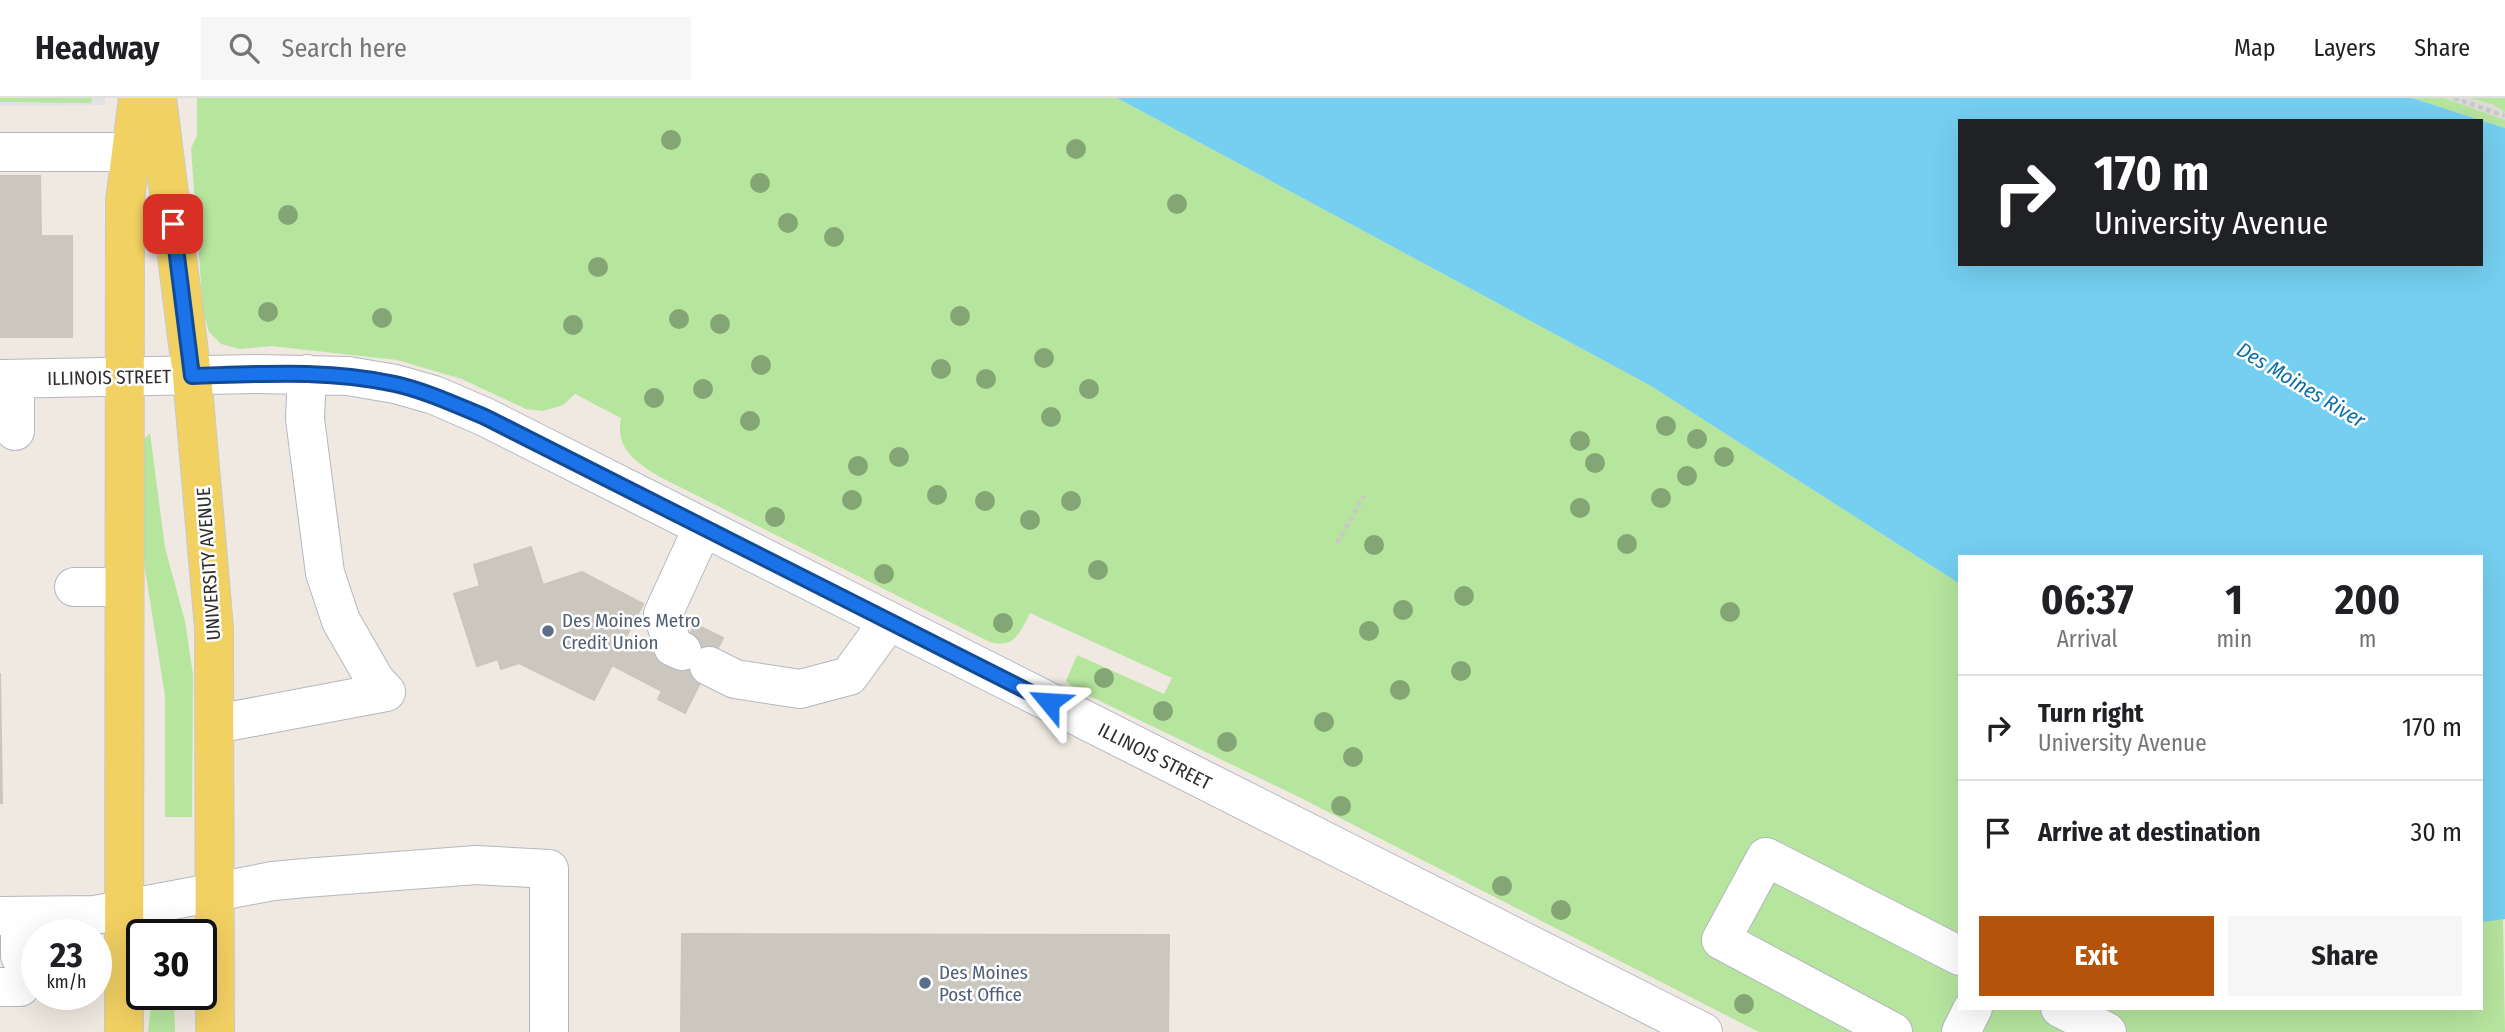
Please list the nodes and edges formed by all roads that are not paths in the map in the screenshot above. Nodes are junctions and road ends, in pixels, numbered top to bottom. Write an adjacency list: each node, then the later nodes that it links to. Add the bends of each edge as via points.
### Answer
1 (138, 98): 4 (main road)
2 (157, 98): 6 (main road, UNIVERSITY AVENUE)
3 (0, 152): 4 (street)
4 (131, 152): 7 (main road, via 125,201)
5 (307, 374): 6 (street, ILLINOIS STREET); 10 (street, ILLINOIS STREET, via 396,384 434,395); 14 (street, via 305,419 325,573 341,621 386,692)
6 (192, 376): 7 (street, ILLINOIS STREET); 14 (main road, UNIVERSITY AVENUE, via 214,628)
7 (123, 378): 8 (street, ILLINOIS STREET); 12 (main road)
8 (7, 379): 9 (street)
9 (15, 431)
10 (703, 527): 13 (street, ILLINOIS STREET); 13 (street, via 663,614 673,647 695,659 736,679 800,689 849,676)
11 (74, 587): 12 (street)
12 (123, 587): 16 (main road)
13 (889, 621): 25 (street, ILLINOIS STREET)
14 (215, 724): 15 (main road, UNIVERSITY AVENUE)
15 (214, 892): 16 (street); 23 (main road, UNIVERSITY AVENUE); 24 (street, via 273,881 476,865 549,869)
16 (123, 910): 17 (street, via 95,915); 22 (main road)
17 (10, 916): 19 (street)
18 (1958, 956): 26 (street, via 1766,857 1721,940)
19 (14, 977)
20 (1972, 1010): 27 (street)
21 (2064, 1010): 28 (street)
22 (124, 1032)
23 (215, 1032)
24 (549, 1032)
25 (1703, 1032)
26 (1893, 1032)
27 (1961, 1032)
28 (2107, 1032)

